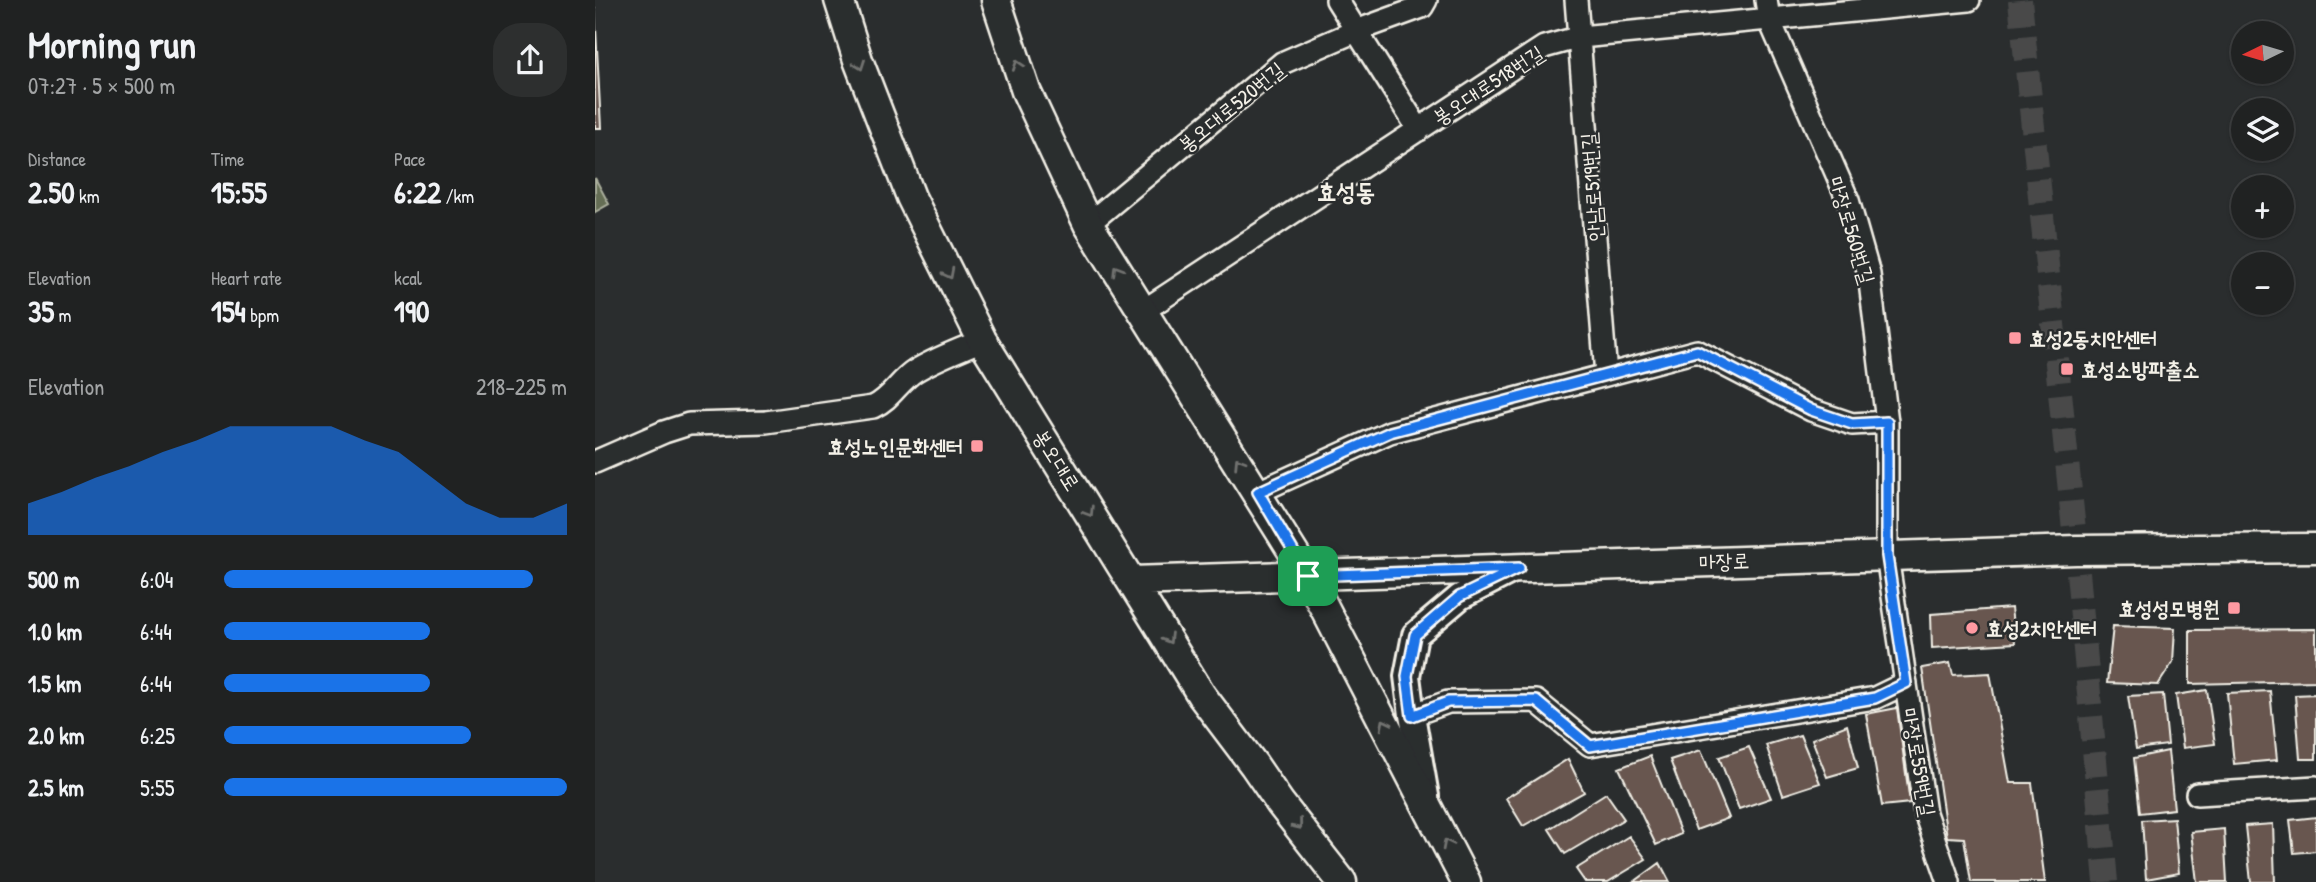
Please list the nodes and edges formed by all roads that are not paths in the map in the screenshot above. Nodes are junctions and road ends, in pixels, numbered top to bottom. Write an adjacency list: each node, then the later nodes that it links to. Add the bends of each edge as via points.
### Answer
1 (839, 0): 13 (main road, 봉오대로, one-way to 13, via 911,197)
2 (996, 0): 11 (main road, one-way to 2, via 1026,91)
3 (1337, 0): 8 (street)
4 (1426, 0): 8 (street, 봉오대로520번길, via 1422,7)
5 (1576, 0): 9 (street, 안남로519번길)
6 (1969, 0): 7 (street, 봉오대로518번길)
7 (1768, 10): 9 (street, 봉오대로518번길); 15 (street, 마장로560번길, via 1848,200 1869,274)
8 (1356, 32): 10 (street); 11 (street, 봉오대로520번길, via 1282,63)
9 (1580, 37): 10 (street, 봉오대로518번길, via 1544,47); 14 (street, 안남로519번길)
10 (1419, 130): 12 (street, 봉오대로518번길)
11 (1088, 224): 12 (main road, one-way to 11)
12 (1143, 312): 17 (main road, one-way to 12)
13 (982, 340): 16 (street, via 915,371 886,401 873,407 766,422 689,425); 22 (main road, 봉오대로, one-way to 22)
14 (1606, 375): 15 (street, via 1697,351 1811,410 1852,424); 17 (street, via 1390,432)
15 (1887, 422): 19 (street, 마장로560번길)
16 (595, 462)
17 (1258, 492): 21 (main road)
18 (2316, 548): 19 (main road, 마장로)
19 (1887, 556): 20 (main road, 마장로); 23 (street, 마장로559번길)
20 (1519, 568): 21 (main road, 마장로); 24 (street, via 1459,597 1415,635 1407,676)
21 (1308, 576): 22 (main road, 마장로); 27 (main road, one-way to 21)
22 (1132, 581): 28 (main road, 봉오대로, one-way to 28, via 1202,696)
23 (1906, 683): 24 (street, via 1875,698 1590,746 1536,701 1448,702); 30 (street, 마장로559번길, via 1926,813)
24 (1412, 716): 27 (street)
25 (2316, 787): 26 (street)
26 (2197, 794)
27 (1428, 807): 29 (main road, one-way to 27)
28 (1342, 882)
29 (1466, 882)
30 (1949, 882)

